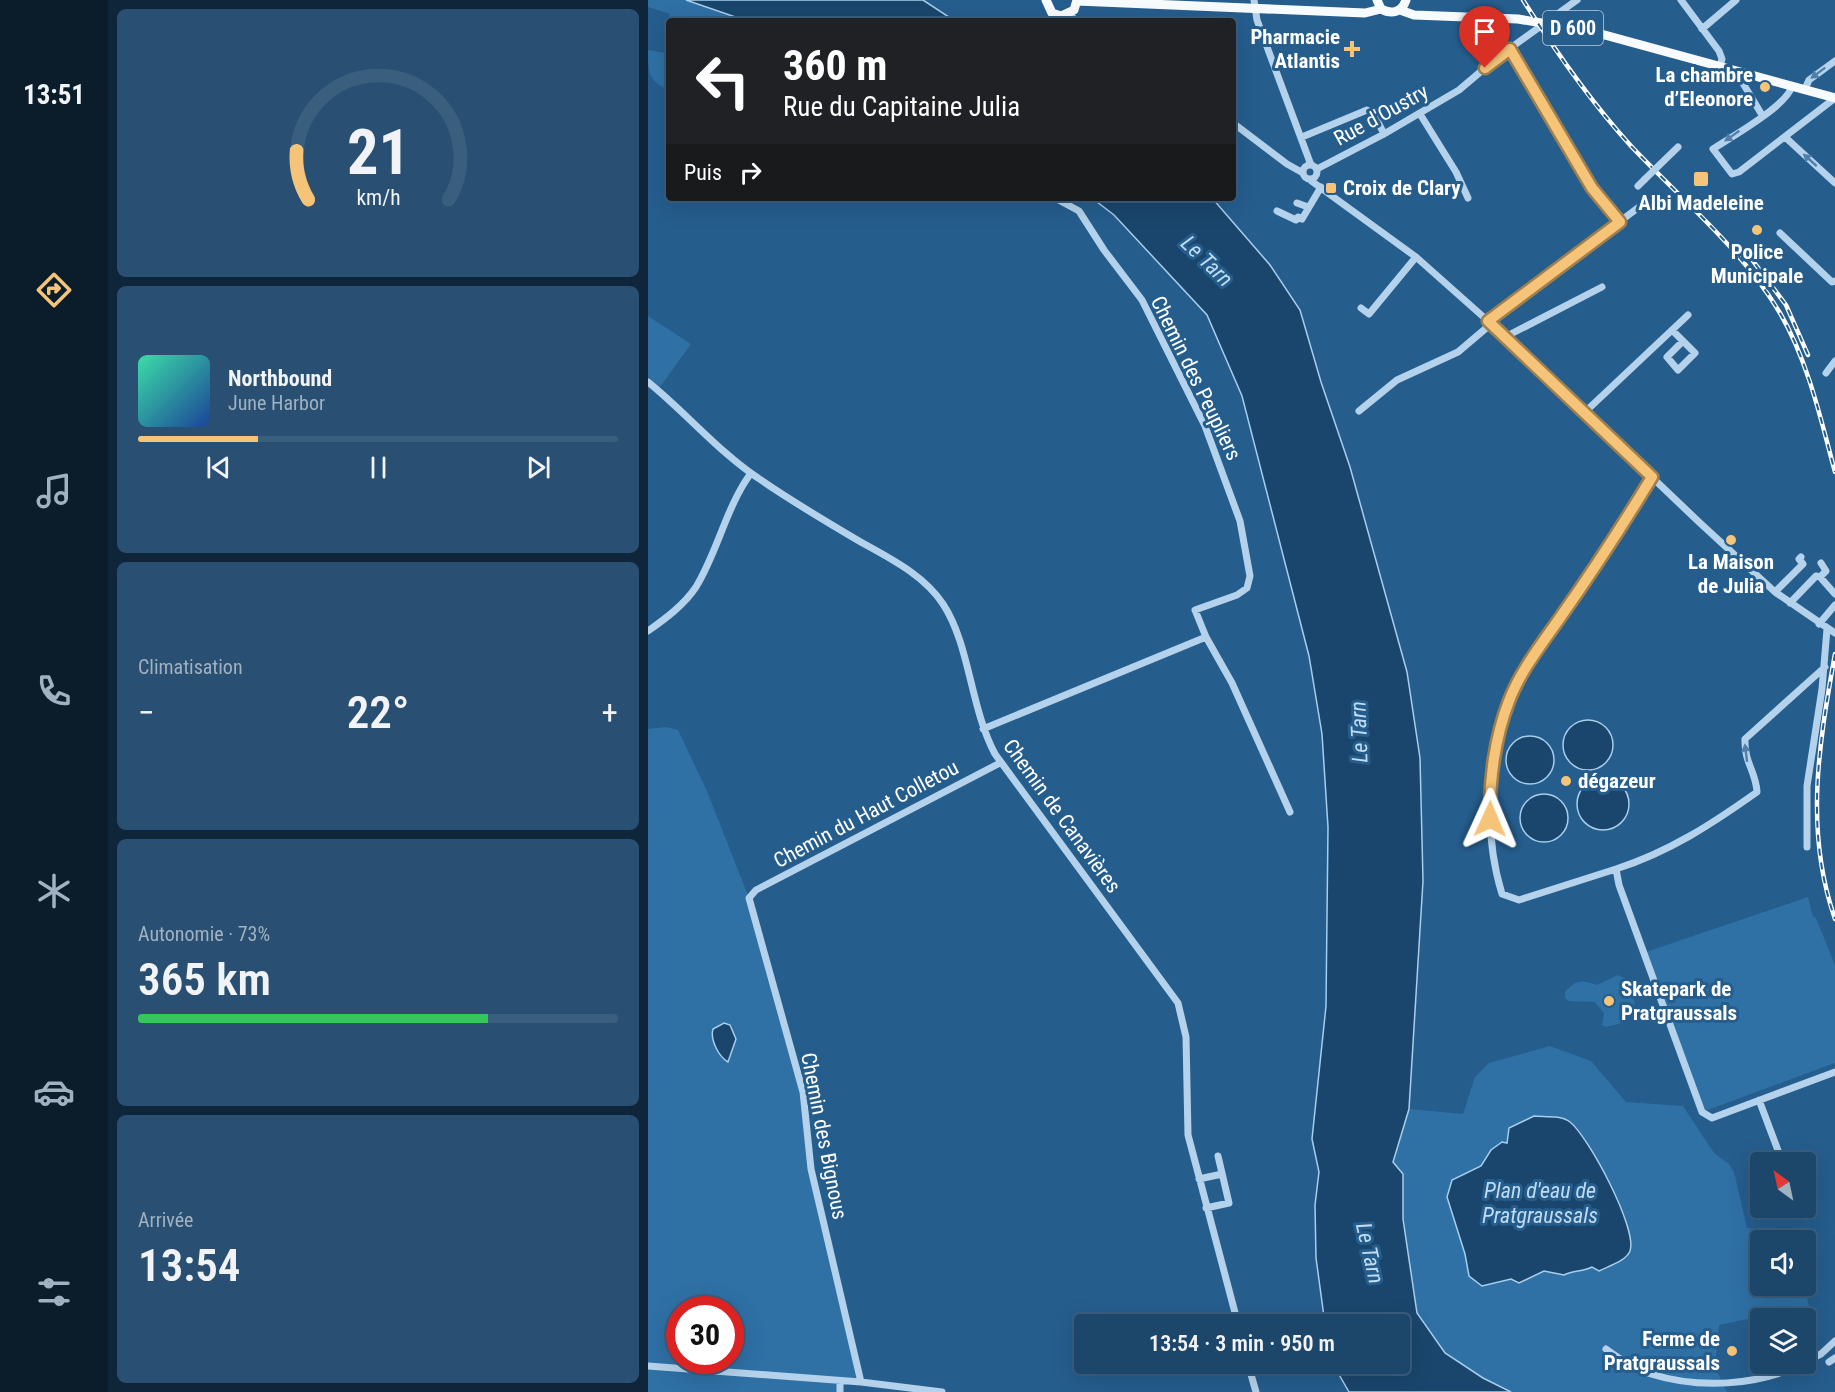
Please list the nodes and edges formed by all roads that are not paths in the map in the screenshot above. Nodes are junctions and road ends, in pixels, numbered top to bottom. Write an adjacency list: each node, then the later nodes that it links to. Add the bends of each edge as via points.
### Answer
1 (1046, 0): 11 (main road, via 1056,15)
2 (1077, 0): 8 (main road); 11 (main road)
3 (1577, 0): 12 (street, Rue d'Oustry)
4 (1681, 0): 13 (street)
5 (1736, 0): 13 (street)
6 (1406, 1): 9 (main road); 10 (main road, via 1412,10)
7 (1378, 3): 8 (main road, via 1365,13); 9 (main road, via 1393,13)
8 (1255, 4): 25 (street, via 1257,20)
9 (1400, 10): 10 (main road, D 600)
10 (1422, 14): 12 (main road, D 600)
11 (1073, 17)
12 (1546, 23): 14 (street, Rue d'Oustry); 16 (main road, D 600)
13 (1702, 29): 16 (street, via 1719,51)
14 (1510, 49): 21 (street, Rue d'Oustry, via 1459,90); 38 (street, via 1592,188)
15 (1835, 61): 19 (street, one-way to 19, via 1809,80)
16 (1720, 66): 17 (main road, D 600)
17 (1735, 70): 18 (main road, D 600); 22 (street)
18 (1792, 86): 19 (main road, D 600); 22 (street, via 1790,93)
19 (1805, 89): 20 (main road, D 600)
20 (1835, 98): 26 (street)
21 (1420, 114): 24 (street, Rue d'Oustry); 32 (street)
22 (1762, 115): 26 (street, one-way to 26, via 1713,149 1732,174)
23 (1236, 125): 28 (street, via 1294,169)
24 (1384, 135): 25 (street, via 1374,114 1367,110); 28 (street, Rue d'Oustry)
25 (1302, 137): 28 (street)
26 (1785, 137): 29 (street, one-way to 26)
27 (1678, 147): 30 (street, bridge)
28 (1310, 172): 31 (street)
29 (1835, 183)
30 (1638, 186)
31 (1321, 187): 36 (street); 40 (street)
32 (1468, 198)
33 (1061, 201): 67 (street, Chemin des Peupliers, via 1079,211 1150,313 1206,426 1230,490 1250,576 1247,588 1237,595 1195,610)
34 (1647, 201): 38 (street)
35 (1297, 203): 36 (street)
36 (1308, 207): 37 (street, via 1302,219 1296,220)
37 (1277, 211)
38 (1620, 222): 45 (street)
39 (1780, 233): 41 (street)
40 (1416, 257): 43 (street, via 1369,314); 45 (street)
41 (1834, 283)
42 (1602, 287): 47 (street)
43 (1361, 308)
44 (1688, 315): 46 (street)
45 (1490, 322): 47 (street); 52 (street, via 1458,352 1397,380)
46 (1672, 330): 48 (street); 53 (street)
47 (1505, 337): 53 (street)
48 (1683, 341)
49 (1834, 365): 50 (street)
50 (1826, 373)
51 (648, 382): 54 (street, Chemin de Canavières)
52 (1359, 411)
53 (1585, 412): 55 (street)
54 (751, 473): 65 (street, via 740,488 695,588 668,618); 69 (street, Chemin de Canavières, via 902,566 935,594 956,630)
55 (1652, 477): 59 (street); 73 (street, via 1509,700 1489,795 1502,894 1519,900)
56 (1801, 556): 59 (street, via 1803,564)
57 (1821, 563): 58 (street, via 1826,571)
58 (1820, 577): 60 (street); 61 (street, via 1816,576)
59 (1775, 592): 61 (street)
60 (1835, 594)
61 (1790, 603): 63 (street)
62 (1835, 605): 63 (street)
63 (1819, 624): 64 (street)
64 (1827, 629): 66 (street); 68 (street)
65 (648, 631)
66 (1835, 633)
67 (1206, 637): 69 (street); 71 (street, Chemin des Peupliers, via 1232,683)
68 (1825, 667): 72 (street, via 1807,786); 73 (street, one-way to 68, via 1668,849 1757,792 1757,782 1744,756 1745,738)
69 (983, 729): 70 (street, Chemin de Canavières)
70 (1000, 763): 74 (street, Chemin du Haut Colletou, via 756,890); 80 (street, Chemin de Canavières, via 1178,1003 1186,1038 1188,1135)
71 (1290, 812)
72 (1807, 847)
73 (1616, 869): 76 (street, via 1653,984 1702,1112 1712,1118)
74 (749, 898): 90 (street, Chemin des Bignous, via 803,1092 811,1169)
75 (1835, 1072): 76 (street)
76 (1759, 1100): 77 (street)
77 (1779, 1152)
78 (1218, 1156): 79 (street)
79 (1222, 1174): 80 (street); 81 (street, via 1229,1203)
80 (1199, 1179): 81 (street, Chemin de Canavières)
81 (1206, 1208): 82 (street, Chemin de Canavières)
82 (1235, 1314)
83 (1835, 1341): 85 (street)
84 (1606, 1349): 88 (street, via 1650,1374 1677,1380 1719,1383)
85 (1816, 1356)
86 (648, 1366): 89 (street)
87 (1251, 1374): 93 (street)
88 (1772, 1374)
89 (840, 1381): 90 (street); 91 (street)
90 (861, 1382): 92 (street)
91 (840, 1392)
92 (942, 1392)
93 (1256, 1392)

